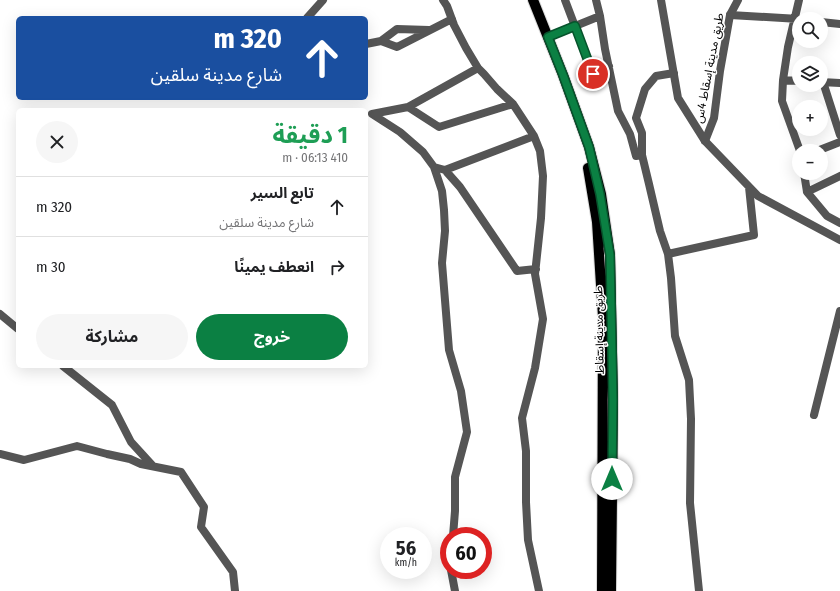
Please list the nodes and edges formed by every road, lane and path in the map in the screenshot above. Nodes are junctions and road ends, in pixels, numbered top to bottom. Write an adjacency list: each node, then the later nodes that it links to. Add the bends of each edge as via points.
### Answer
1 (322, 0): 12 (street)
2 (454, 0): 9 (street)
3 (533, 0): 21 (main road)
4 (565, 0): 18 (street)
5 (596, 0): 13 (street)
6 (661, 0): 26 (street)
7 (738, 0): 11 (street, طريق مدينة إسقاط 4س)
8 (799, 0): 10 (street)
9 (445, 3): 14 (street)
10 (798, 12)
11 (730, 15): 15 (street); 37 (street, طريق مدينة إسقاط 4س, via 714,118)
12 (309, 16)
13 (600, 16): 18 (street); 24 (street)
14 (452, 19): 19 (street); 25 (street)
15 (792, 19)
16 (828, 23): 17 (street)
17 (840, 24)
18 (575, 26): 21 (street); 24 (street, via 593,74)
19 (430, 30): 22 (street, via 397,29); 22 (street, via 397,47)
20 (792, 35): 28 (street)
21 (548, 37): 27 (main road)
22 (381, 41): 23 (street)
23 (368, 44)
24 (609, 66): 41 (street, via 618,112 630,134 636,156)
25 (478, 68): 33 (street); 34 (street)
26 (674, 74): 37 (street, via 678,98); 41 (street, via 656,76 645,89 636,118 642,133)
27 (563, 75): 64 (main road, via 585,151 597,222 603,317); 65 (main road, طريق مدينة إسقاط, via 589,147 610,255 613,400)
28 (783, 80): 29 (street); 39 (street, via 782,101)
29 (792, 81)
30 (828, 82): 31 (street)
31 (840, 83)
32 (825, 92): 35 (street)
33 (513, 104): 34 (street, via 439,127); 36 (street)
34 (408, 107): 42 (street, via 372,114 400,132 423,152)
35 (840, 135)
36 (534, 136): 43 (street); 51 (street, via 540,151 543,176)
37 (705, 142): 46 (street)
38 (840, 142): 40 (street)
39 (797, 144)
40 (828, 147)
41 (642, 154): 50 (street)
42 (434, 167): 43 (street); 59 (street, via 442,190 444,210 442,263 449,350 461,391 467,432 455,477)
43 (445, 170): 51 (street, via 460,187 517,271)
44 (840, 176): 47 (street)
45 (805, 180): 47 (street)
46 (749, 187): 49 (street, via 758,196); 50 (street, via 754,236)
47 (807, 192): 48 (street, via 827,216)
48 (840, 223)
49 (840, 240)
50 (668, 254): 66 (street, via 674,336 689,380 690,503)
51 (536, 269): 63 (street, via 543,319 535,368 522,418 526,451 528,540)
52 (840, 311): 56 (street)
53 (0, 314): 54 (street)
54 (16, 327)
55 (66, 368): 58 (street, via 112,405 131,442)
56 (814, 415)
57 (0, 454): 58 (street, via 24,460 77,446)
58 (152, 465): 61 (street, via 181,472 204,507 201,527 233,572)
59 (454, 527)
60 (453, 579): 62 (street)
61 (235, 591)
62 (455, 591)
63 (540, 591)
64 (602, 591)
65 (611, 591)
66 (699, 591)

